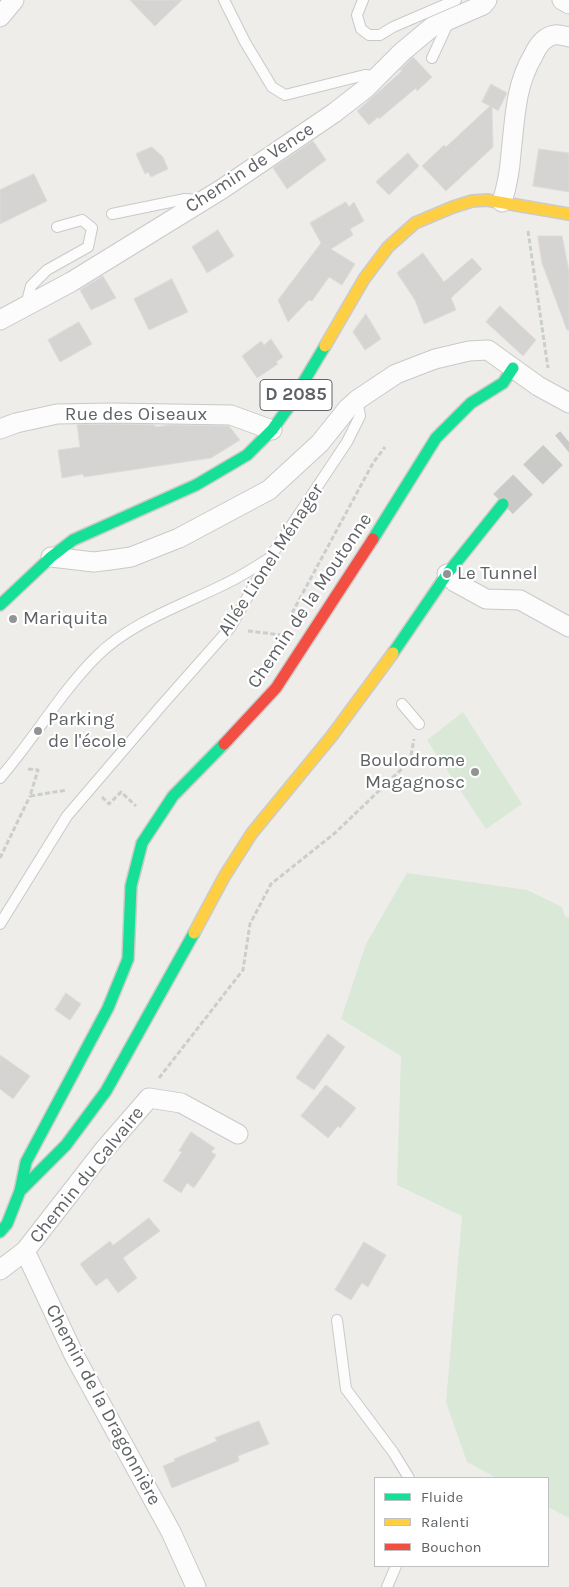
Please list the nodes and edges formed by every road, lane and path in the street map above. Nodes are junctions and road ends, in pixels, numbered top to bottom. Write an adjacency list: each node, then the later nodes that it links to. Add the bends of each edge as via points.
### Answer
1 (14, 0): 8 (street)
2 (224, 0): 12 (lane, via 272,87 285,96 365,75)
3 (363, 0): 4 (lane, via 357,16 361,29 369,35 380,35)
4 (456, 0)
5 (487, 0): 9 (street, Chemin de Vence, via 483,5)
6 (562, 0): 7 (street)
7 (569, 4)
8 (0, 16)
9 (450, 18): 11 (lane); 12 (street, Chemin de Vence, via 432,27 402,52)
10 (569, 38): 14 (street, via 556,34 546,38 524,70)
11 (432, 58)
12 (378, 78): 13 (street, Chemin de Vence, via 334,112)
13 (202, 200): 15 (lane, via 185,199); 19 (street, Chemin de Vence, via 71,282)
14 (502, 202): 16 (main road, D 2085); 27 (main road, D 2085, via 472,202 434,213 416,223 388,247 364,278)
15 (112, 214)
16 (569, 214)
17 (527, 224): 22 (path)
18 (58, 228): 19 (lane, via 82,220 92,228 88,247 47,270 31,286)
19 (26, 306): 20 (street, Chemin de Vence)
20 (0, 320)
21 (513, 368): 22 (street); 24 (street, via 488,350 469,350 396,374); 50 (main road, Chemin de la Moutonne, via 503,383 472,404 436,438 276,688 173,796 142,843 131,886 128,958 108,1008 26,1162)
22 (544, 384): 23 (street); 25 (street)
23 (569, 388)
24 (357, 400): 30 (street, via 320,443 269,490 179,538 131,557 94,562); 31 (lane, Allée Lionel Ménager, via 360,416 348,442)
25 (569, 403)
26 (8, 426): 27 (street, Rue des Oiseaux, via 57,414 173,413 231,415)
27 (272, 430): 30 (main road, D 2085, via 248,455 196,485 73,540)
28 (385, 447): 34 (path, via 373,463)
29 (503, 504): 32 (main road)
30 (51, 557): 33 (main road, D 2085)
31 (269, 559): 36 (lane, Allée Lionel Ménager); 42 (lane, via 228,583 138,625 98,655 51,708)
32 (446, 574): 35 (street, via 486,600 520,600); 50 (main road, via 383,668 252,833 224,876 106,1091 66,1145)
33 (0, 605)
34 (288, 621)
35 (569, 627)
36 (230, 628): 37 (path, via 283,635); 43 (lane, Allée Lionel Ménager)
37 (284, 629)
38 (402, 704): 39 (lane)
39 (420, 724)
40 (415, 736): 48 (path, Chemin du Calvaire, via 410,761 335,833 271,884 250,924 243,970 152,1088)
41 (38, 770): 44 (path)
42 (0, 778)
43 (92, 786): 44 (path); 45 (path, via 107,787 102,798 109,804 121,792 138,808); 47 (lane, Allée Lionel Ménager, via 67,816)
44 (30, 796): 46 (path)
45 (133, 814)
46 (0, 858)
47 (0, 924)
48 (149, 1098): 49 (street, Chemin du Calvaire, via 181,1103); 53 (street, Chemin du Calvaire)
49 (238, 1134)
50 (20, 1191): 51 (main road); 52 (main road, via 7,1224)
51 (0, 1212)
52 (0, 1232)
53 (25, 1251): 54 (street); 58 (street, Chemin de la Dragonnière, via 74,1356 170,1532)
54 (0, 1270)
55 (338, 1320): 56 (lane, via 346,1389)
56 (408, 1477)
57 (396, 1567): 59 (lane)
58 (196, 1587)
59 (387, 1587)

